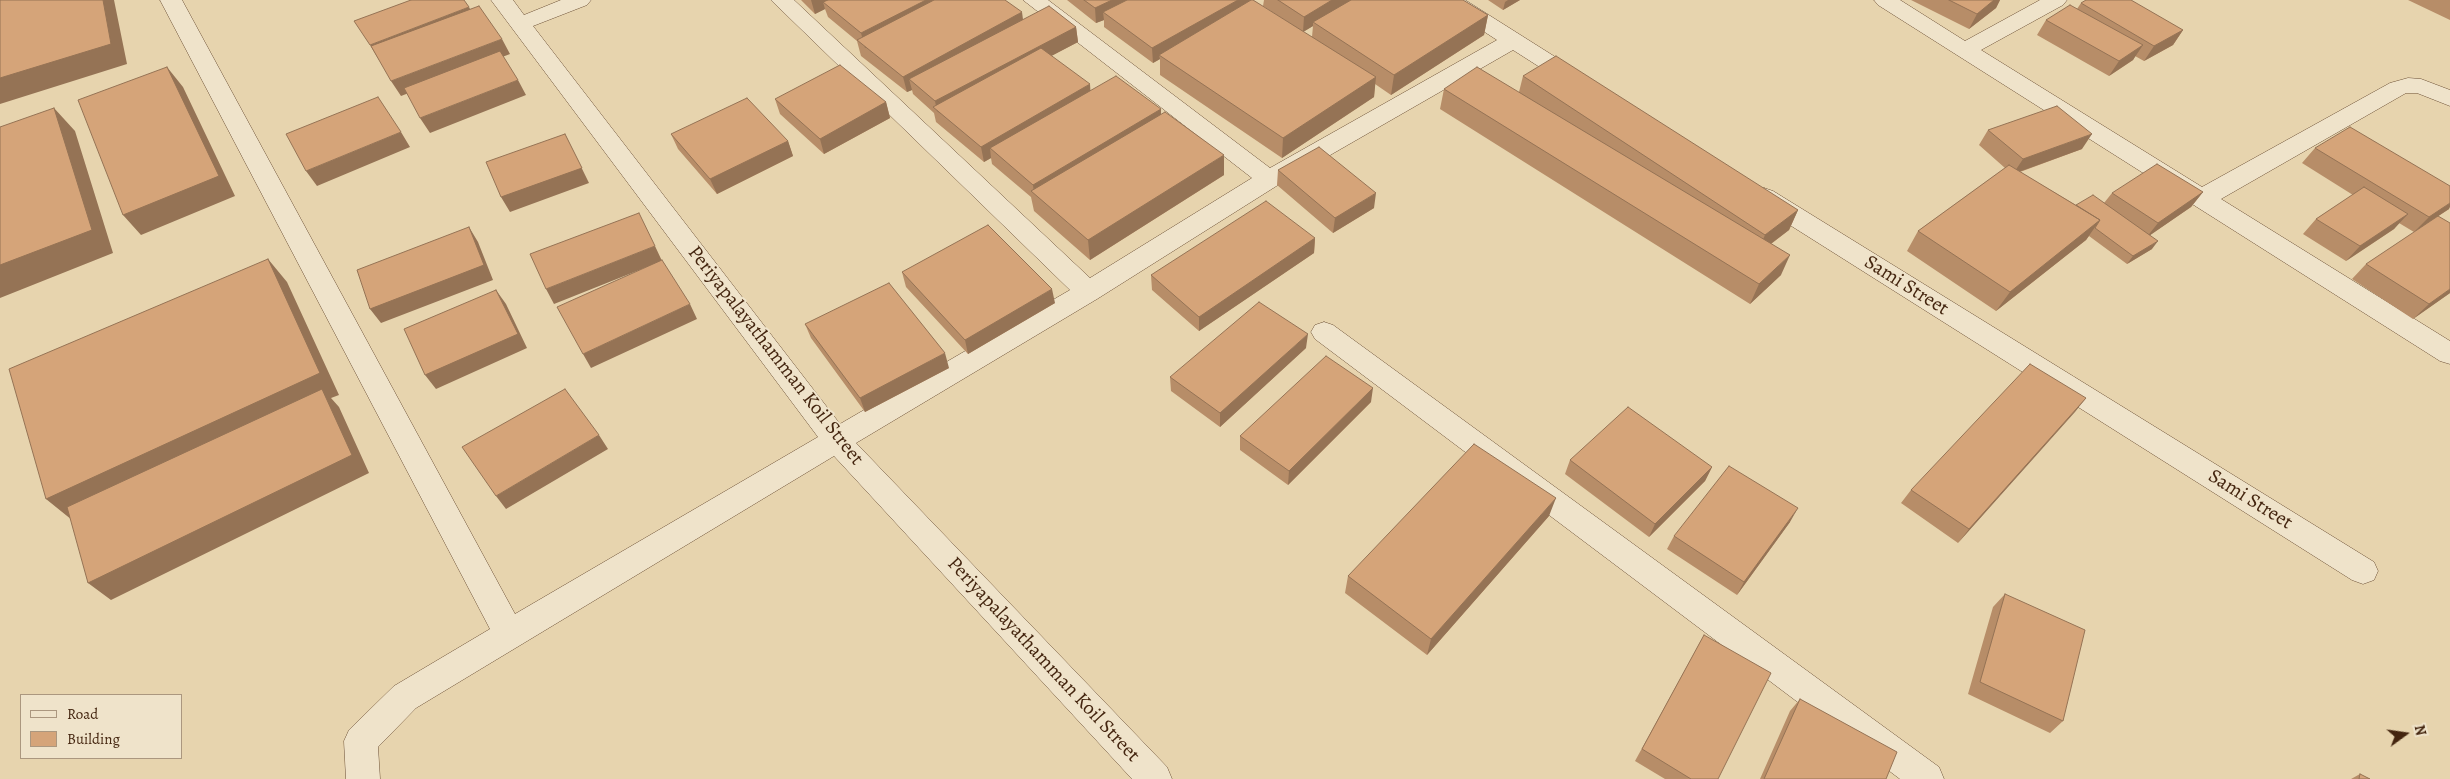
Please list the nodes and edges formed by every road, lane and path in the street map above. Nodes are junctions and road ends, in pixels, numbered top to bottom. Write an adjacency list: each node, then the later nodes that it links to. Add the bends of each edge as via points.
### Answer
1 (171, 0): 22 (street)
2 (502, 0): 9 (street, Periyapalayathamman Koil Street)
3 (580, 0): 9 (street)
4 (782, 0): 17 (street)
5 (1034, 0): 14 (street)
6 (1450, 0): 10 (street)
7 (1885, 0): 11 (street)
8 (2056, 0): 11 (street)
9 (520, 24): 20 (street, Periyapalayathamman Koil Street)
10 (1513, 40): 12 (street); 14 (street)
11 (1965, 50): 16 (street)
12 (1597, 92)
13 (2450, 99): 16 (street, via 2421,86 2398,88)
14 (1270, 179): 17 (street)
15 (1740, 182): 21 (street, Sami Street)
16 (2203, 198): 19 (street)
17 (1088, 292): 20 (street)
18 (1324, 332): 25 (street)
19 (2450, 354)
20 (836, 440): 22 (street); 24 (street, Periyapalayathamman Koil Street)
21 (2363, 571)
22 (510, 634): 23 (street, via 404,697 361,741)
23 (363, 779)
24 (1156, 779)
25 (1927, 779)

